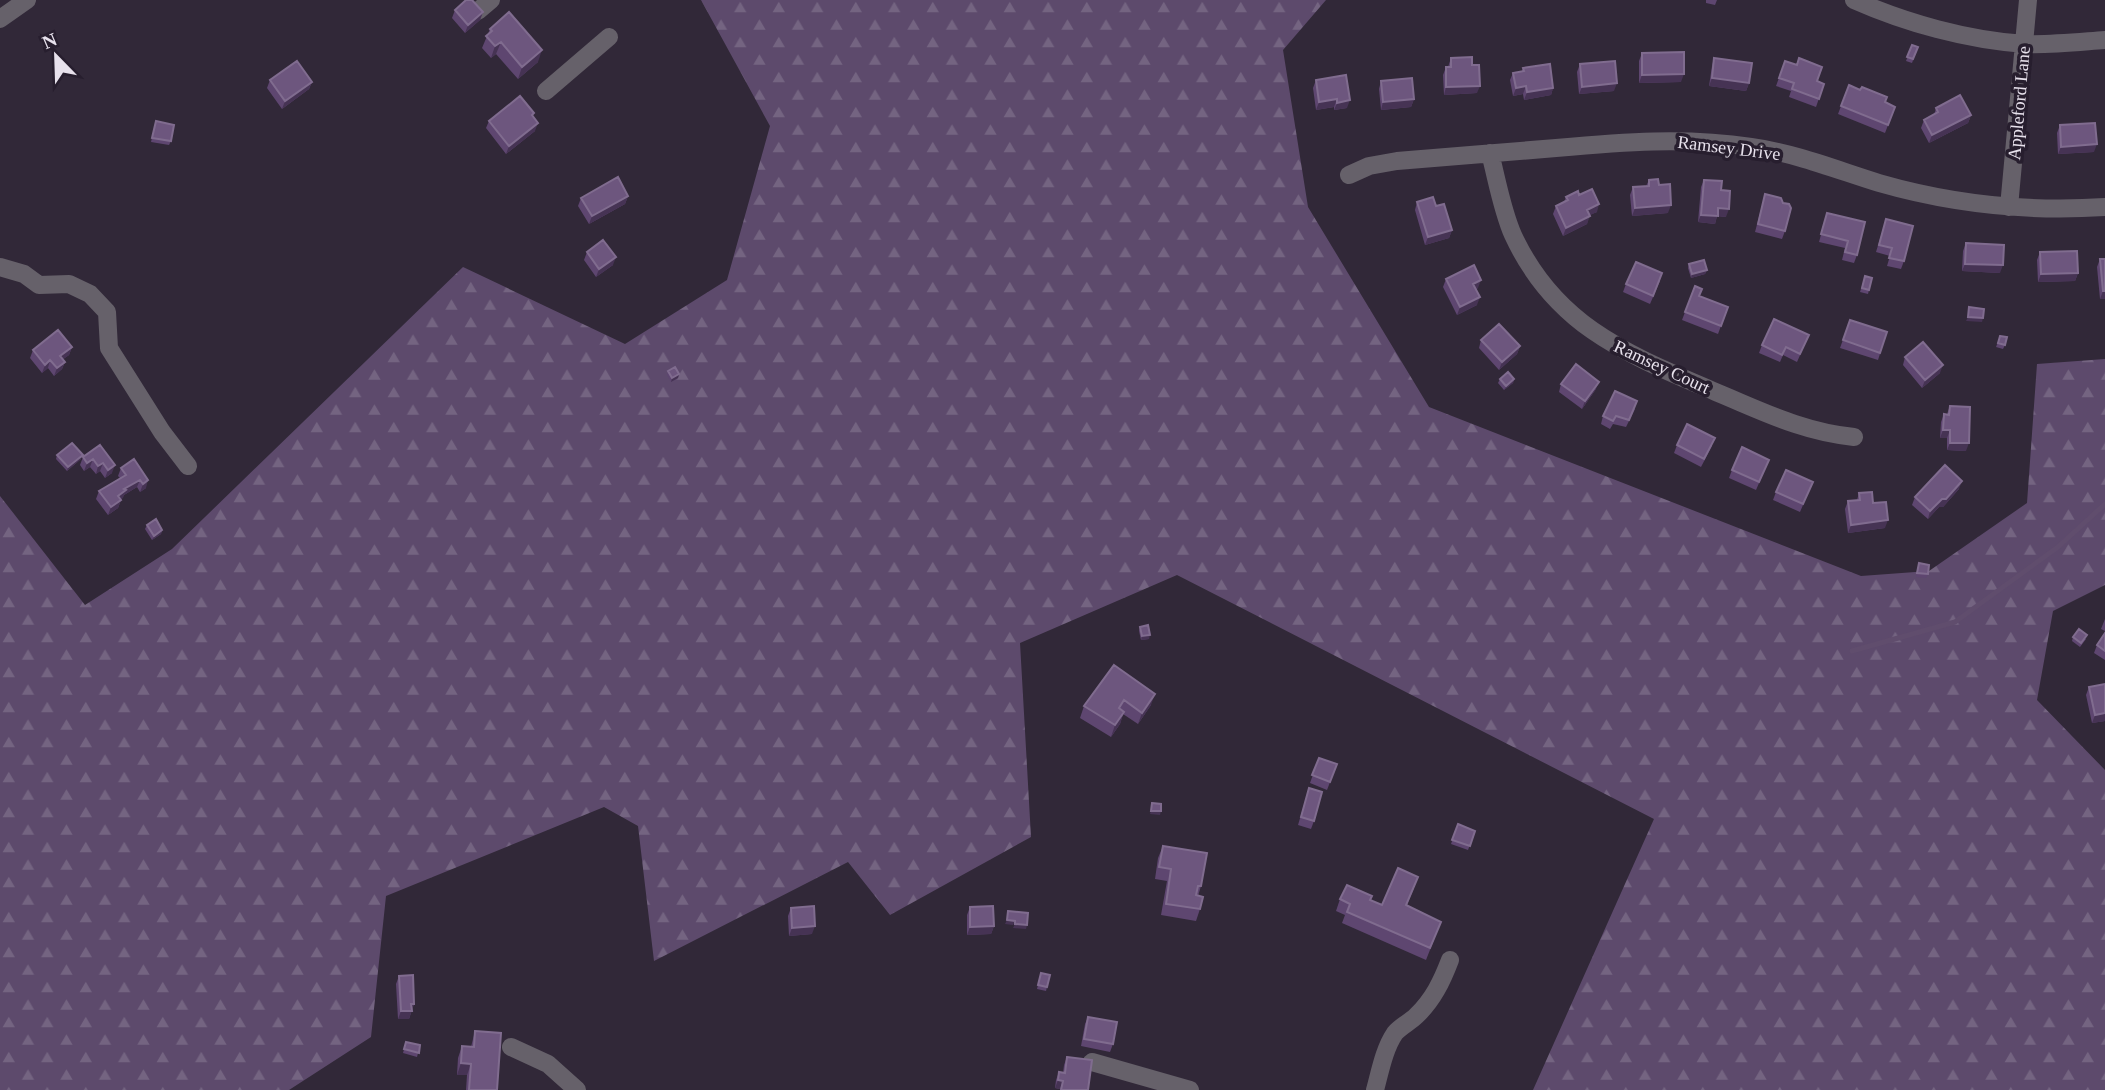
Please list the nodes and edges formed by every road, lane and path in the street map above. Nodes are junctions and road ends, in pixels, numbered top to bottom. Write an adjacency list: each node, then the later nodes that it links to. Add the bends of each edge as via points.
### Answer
1 (27, 0): 4 (street)
2 (1854, 0): 7 (street, via 1936,28)
3 (2028, 0): 7 (street, Appleford Lane)
4 (0, 19)
5 (609, 37): 8 (street)
6 (2105, 40): 7 (street)
7 (2024, 44): 11 (street, Appleford Lane)
8 (546, 91)
9 (1490, 153): 10 (street, Ramsey Drive, via 1397,161); 11 (street, Ramsey Drive, via 1649,140 1701,141 1754,147 1928,195); 14 (street, Ramsey Court, via 1508,222 1527,261 1544,287 1592,331 1653,365 1799,428)
10 (1349, 175)
11 (2009, 207): 12 (street, Ramsey Drive)
12 (2105, 207)
13 (0, 267): 15 (street, via 24,274 39,285 69,284 90,294 107,312 109,348)
14 (1854, 437)
15 (188, 466)
16 (1450, 960): 21 (street, via 1431,999 1389,1044)
17 (511, 1047): 19 (street, via 548,1064)
18 (1092, 1062): 20 (street)
19 (577, 1090)
20 (1190, 1090)
21 (1375, 1090)

